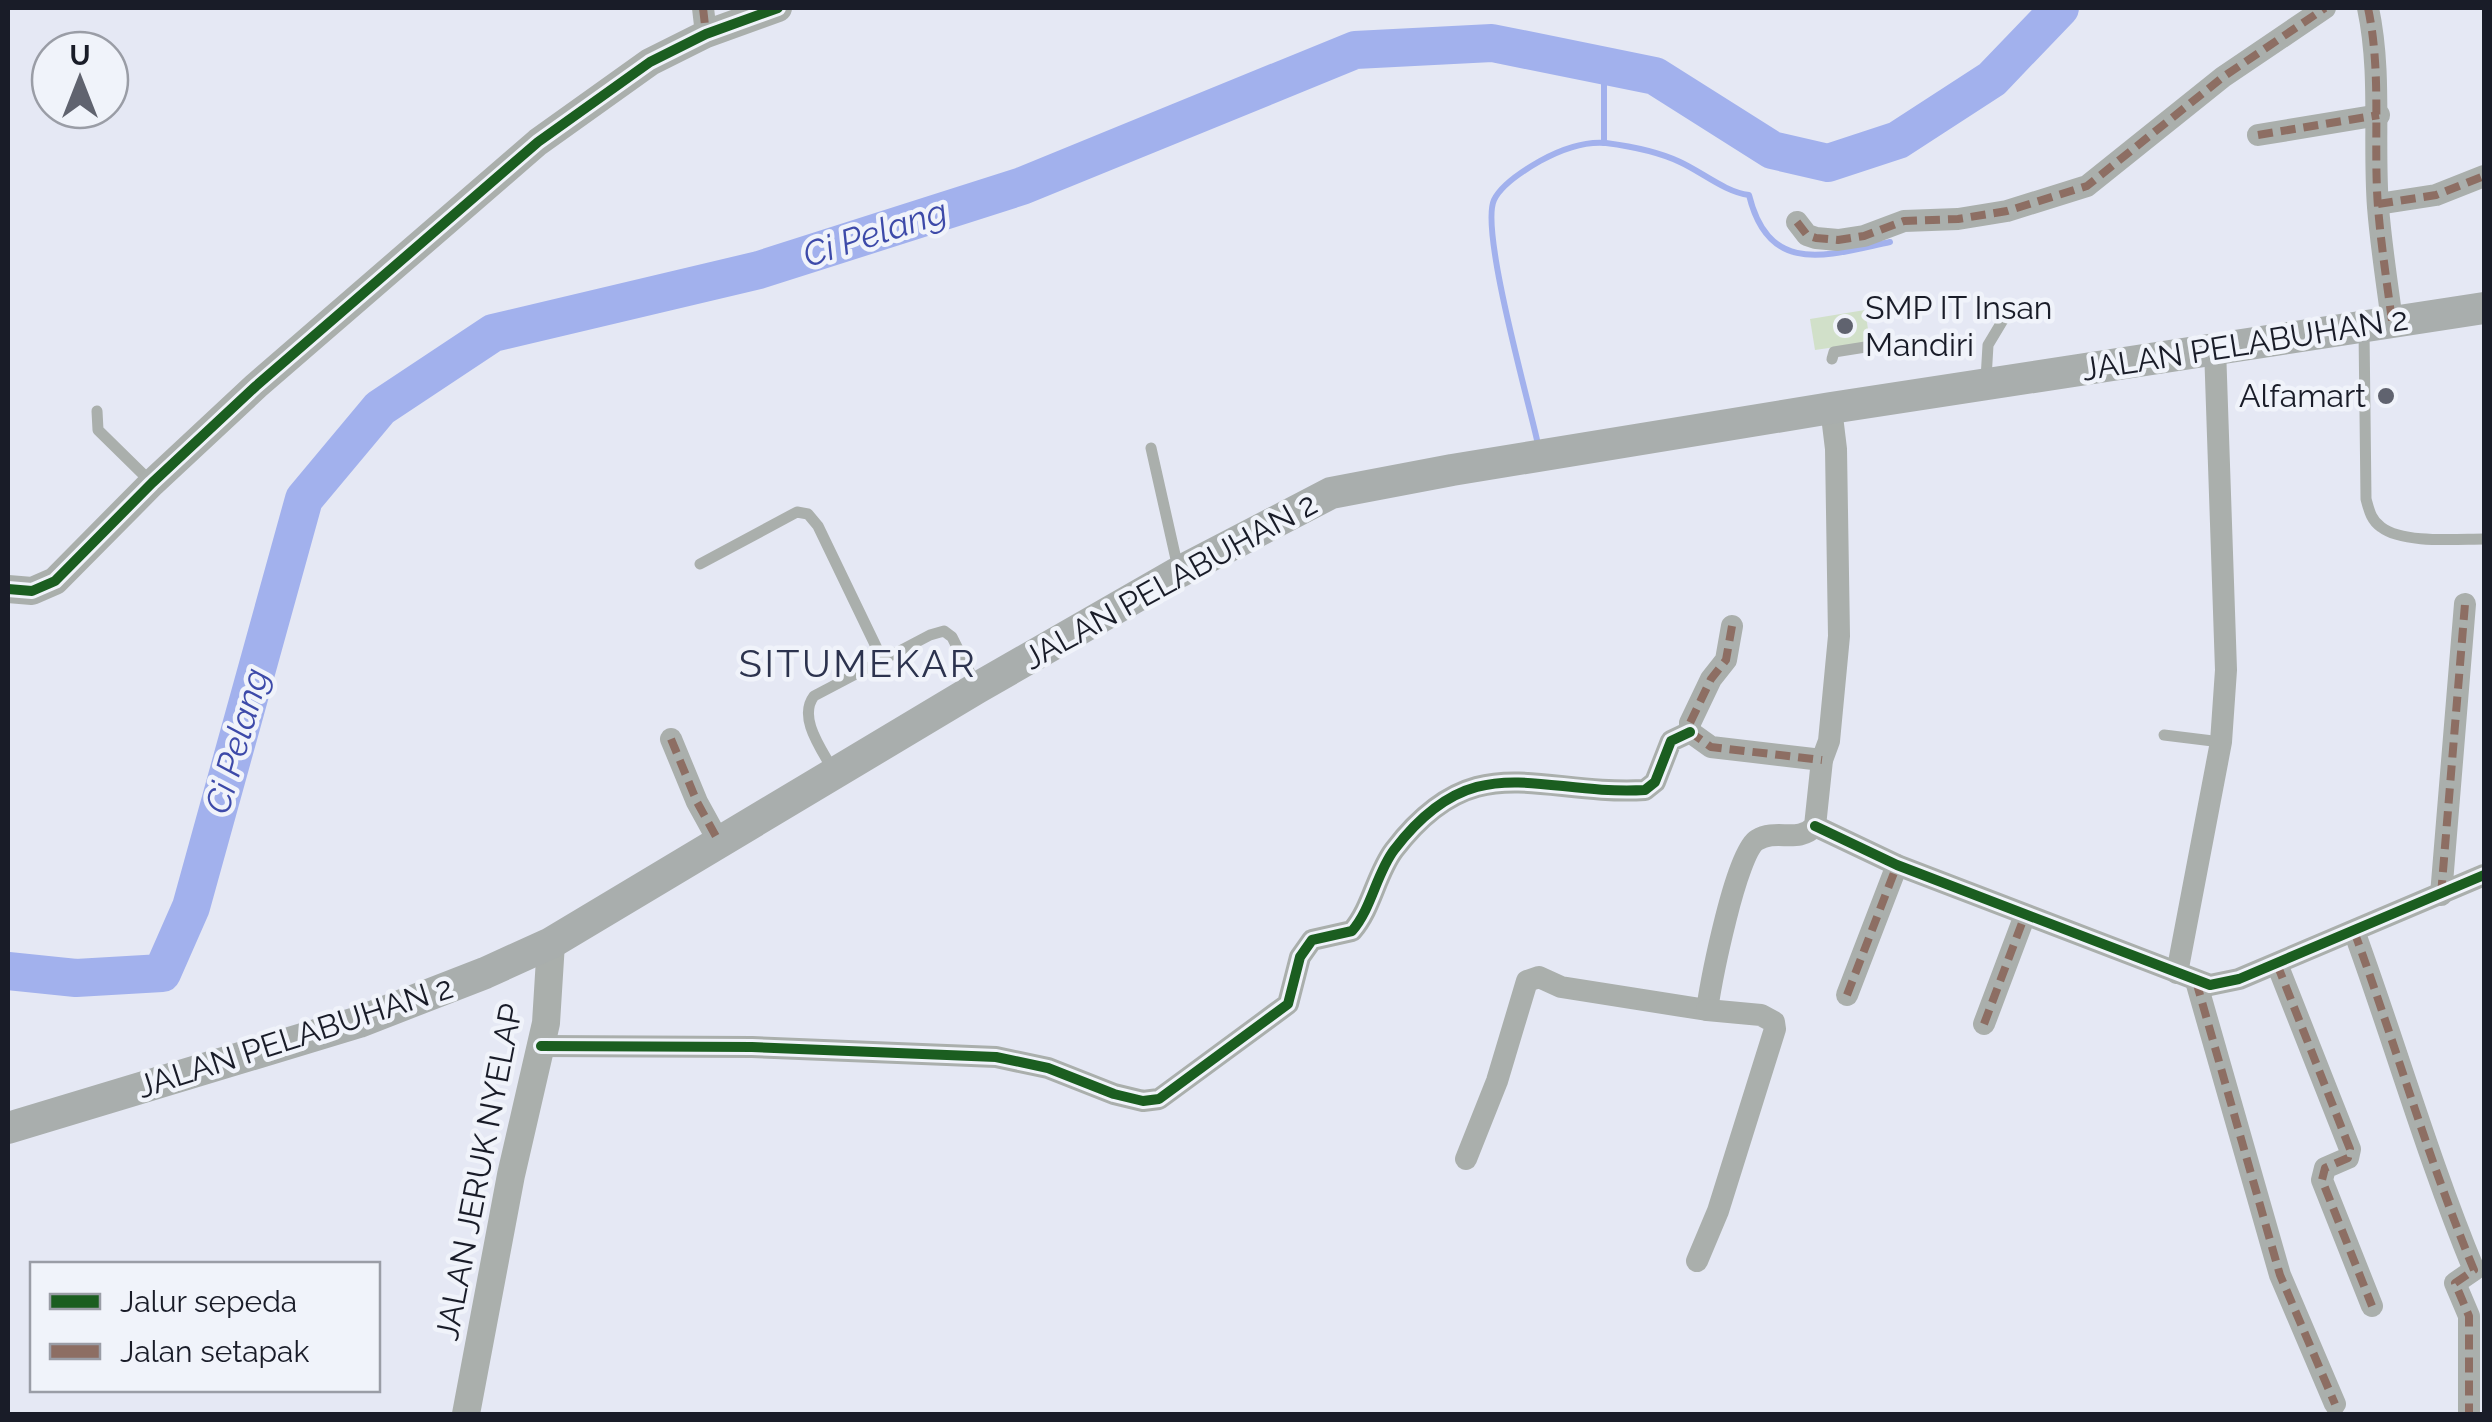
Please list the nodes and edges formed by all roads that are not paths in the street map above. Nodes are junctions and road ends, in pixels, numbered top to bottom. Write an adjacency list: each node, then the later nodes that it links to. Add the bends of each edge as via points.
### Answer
1 (778, 8): 4 (street)
2 (2326, 8): 9 (street, via 2223,77 2087,186 2007,211 1904,221 1838,240 1816,238)
3 (2368, 8): 5 (street)
4 (704, 20): 20 (street, via 512,163)
5 (2379, 115): 6 (street); 8 (street)
6 (2258, 135)
7 (2484, 176): 8 (street, via 2436,195)
8 (2378, 204): 12 (street)
9 (1797, 222)
10 (2484, 308): 12 (main road, JALAN PELABUHAN 2)
11 (2003, 320): 16 (lane, via 1988,345)
12 (2378, 323): 14 (main road, JALAN PELABUHAN 2); 21 (lane, via 2366,499 2371,516 2382,529 2423,539)
13 (1878, 345): 15 (lane, via 1834,352)
14 (2215, 348): 16 (main road, JALAN PELABUHAN 2); 32 (street, via 2226,670)
15 (1832, 360)
16 (1987, 384): 17 (main road, JALAN PELABUHAN 2)
17 (1836, 403): 23 (main road, JALAN PELABUHAN 2, via 1330,493); 33 (street, via 1839,636)
18 (97, 412): 20 (lane, via 98,430)
19 (1152, 448): 23 (lane)
20 (152, 483): 24 (street, via 55,581 32,592)
21 (2484, 539)
22 (700, 564): 27 (lane, via 797,512 808,514)
23 (1179, 572): 28 (main road, JALAN PELABUHAN 2)
24 (8, 589)
25 (2466, 604): 39 (street)
26 (1732, 626): 29 (street, via 1726,660)
27 (883, 660): 28 (lane, via 944,631); 34 (lane, via 807,705 806,716)
28 (978, 688): 34 (main road, JALAN PELABUHAN 2)
29 (1690, 732): 33 (street, via 1711,747); 48 (street, via 1671,741 1646,790 1510,781 1440,802 1390,856 1352,932 1318,937 1307,946 1288,1004 1159,1099 1129,1098 996,1057)
30 (2164, 735): 32 (lane)
31 (671, 739): 36 (street)
32 (2221, 742): 44 (street)
33 (1822, 760): 35 (street)
34 (834, 772): 36 (main road, JALAN PELABUHAN 2)
35 (1815, 826): 37 (street); 46 (street, via 1808,834 1766,836 1752,844)
36 (719, 842): 42 (main road, JALAN PELABUHAN 2)
37 (1897, 865): 40 (street); 45 (street)
38 (2484, 875): 39 (street)
39 (2441, 896): 41 (street)
40 (2025, 915): 44 (street); 47 (street)
41 (2354, 931): 43 (street); 55 (street, via 2474,1270 2455,1284 2470,1316)
42 (551, 943): 48 (street, JALAN JERUK NYELAP); 49 (main road, JALAN PELABUHAN 2, via 359,1022)
43 (2277, 964): 44 (street, via 2222,984); 52 (street, via 2350,1149 2348,1158 2324,1168 2322,1180)
44 (2187, 977): 53 (street, via 2280,1275)
45 (1847, 995)
46 (1706, 1010): 50 (street, via 1530,978); 51 (street, via 1761,1015 1775,1029)
47 (1984, 1024)
48 (542, 1046): 54 (street, JALAN JERUK NYELAP)
49 (8, 1128)
50 (1466, 1159)
51 (1697, 1261)
52 (2372, 1306)
53 (2335, 1404)
54 (466, 1414)
55 (2469, 1414)

